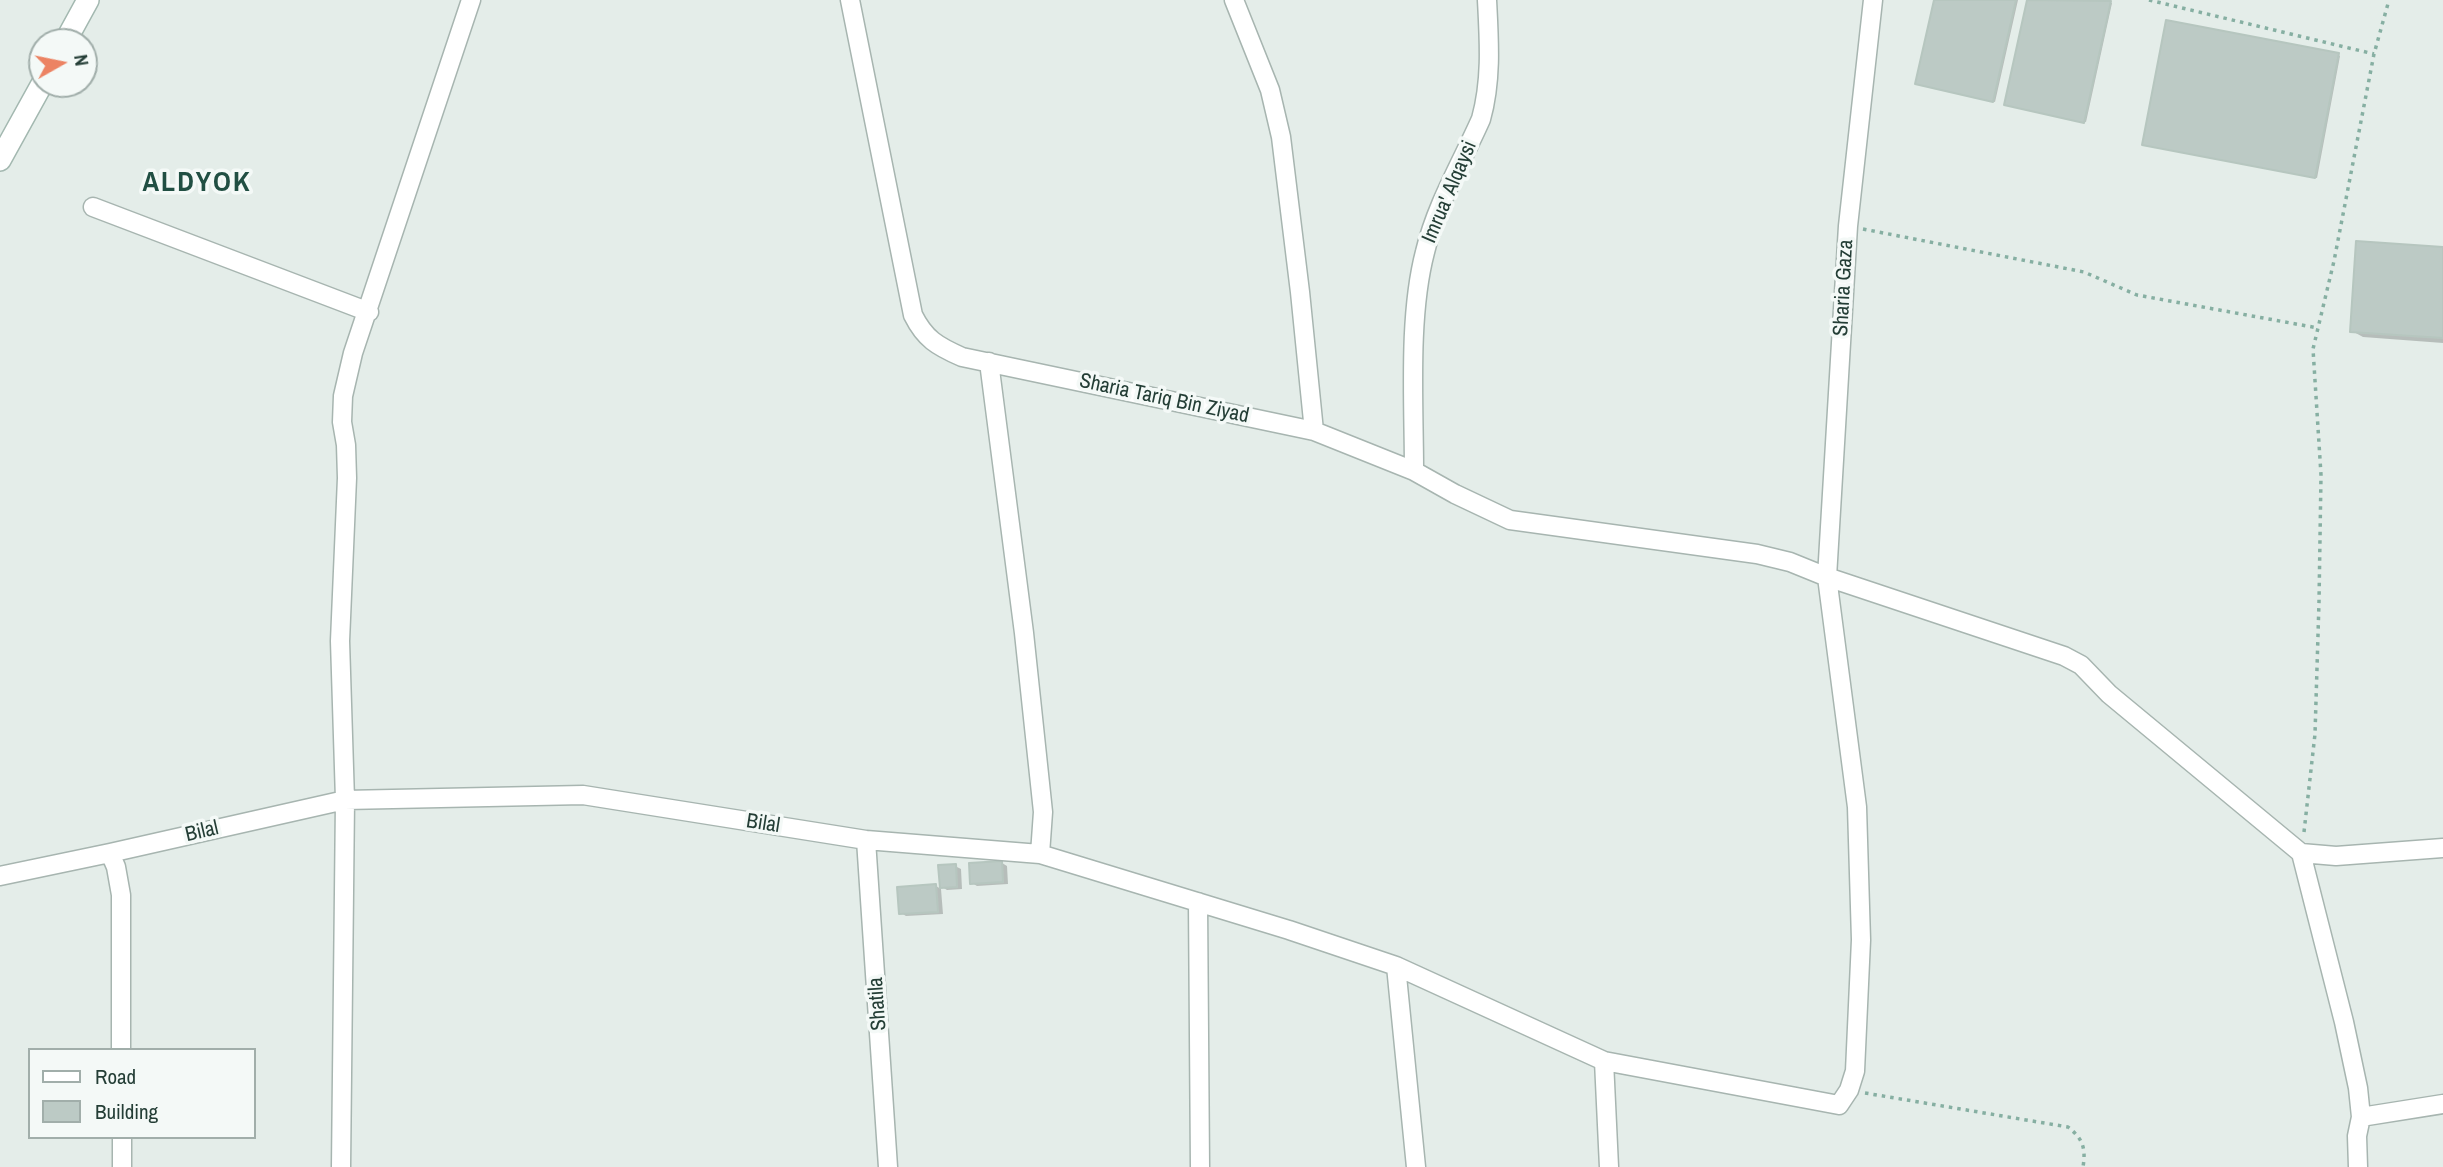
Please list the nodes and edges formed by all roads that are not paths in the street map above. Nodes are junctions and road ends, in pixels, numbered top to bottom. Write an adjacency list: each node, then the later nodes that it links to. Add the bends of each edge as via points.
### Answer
1 (88, 0): 7 (main road)
2 (471, 0): 11 (street)
3 (850, 0): 12 (street, Sharia Tariq Bin Ziyad, via 913,315 923,334 943,349)
4 (1234, 0): 13 (street, via 1270,90 1281,137)
5 (1487, 0): 14 (street, Imrua' Alqaysi, via 1487,100 1424,252 1417,300)
6 (1873, 0): 15 (street, Sharia Gaza, via 1848,226)
7 (73, 28)
8 (34, 98): 9 (main road)
9 (1, 157)
10 (93, 207): 11 (street)
11 (369, 312): 16 (street, via 343,396 347,478 340,699)
12 (989, 362): 13 (street, Sharia Tariq Bin Ziyad); 21 (street, via 1044,812)
13 (1314, 431): 14 (street, Sharia Tariq Bin Ziyad)
14 (1414, 471): 15 (street, Sharia Tariq Bin Ziyad, via 1510,520 1757,554)
15 (1827, 578): 20 (street, Sharia Tariq Bin Ziyad, via 2081,665 2109,694); 27 (street, Sharia Gaza, via 1857,807 1861,940 1855,1071)
16 (345, 800): 17 (street, Bilal, via 583,794); 19 (street, Bilal); 32 (street)
17 (866, 840): 21 (street, Bilal); 33 (street, Shatila)
18 (2443, 848): 20 (street, via 2336,856)
19 (110, 853): 22 (street, Bilal); 25 (street, via 121,895)
20 (2301, 853): 29 (street, via 2344,1022)
21 (1040, 854): 23 (street, Bilal)
22 (0, 876)
23 (1198, 902): 24 (street, Bilal); 34 (street)
24 (1396, 965): 26 (street, Bilal); 35 (street)
25 (121, 1048)
26 (1604, 1061): 27 (street, Bilal, via 1839,1105); 36 (street)
27 (1849, 1090)
28 (2443, 1104): 29 (street)
29 (2361, 1117): 37 (street)
30 (121, 1139): 31 (street)
31 (122, 1167)
32 (341, 1167)
33 (888, 1167)
34 (1200, 1167)
35 (1416, 1167)
36 (1609, 1167)
37 (2358, 1167)

